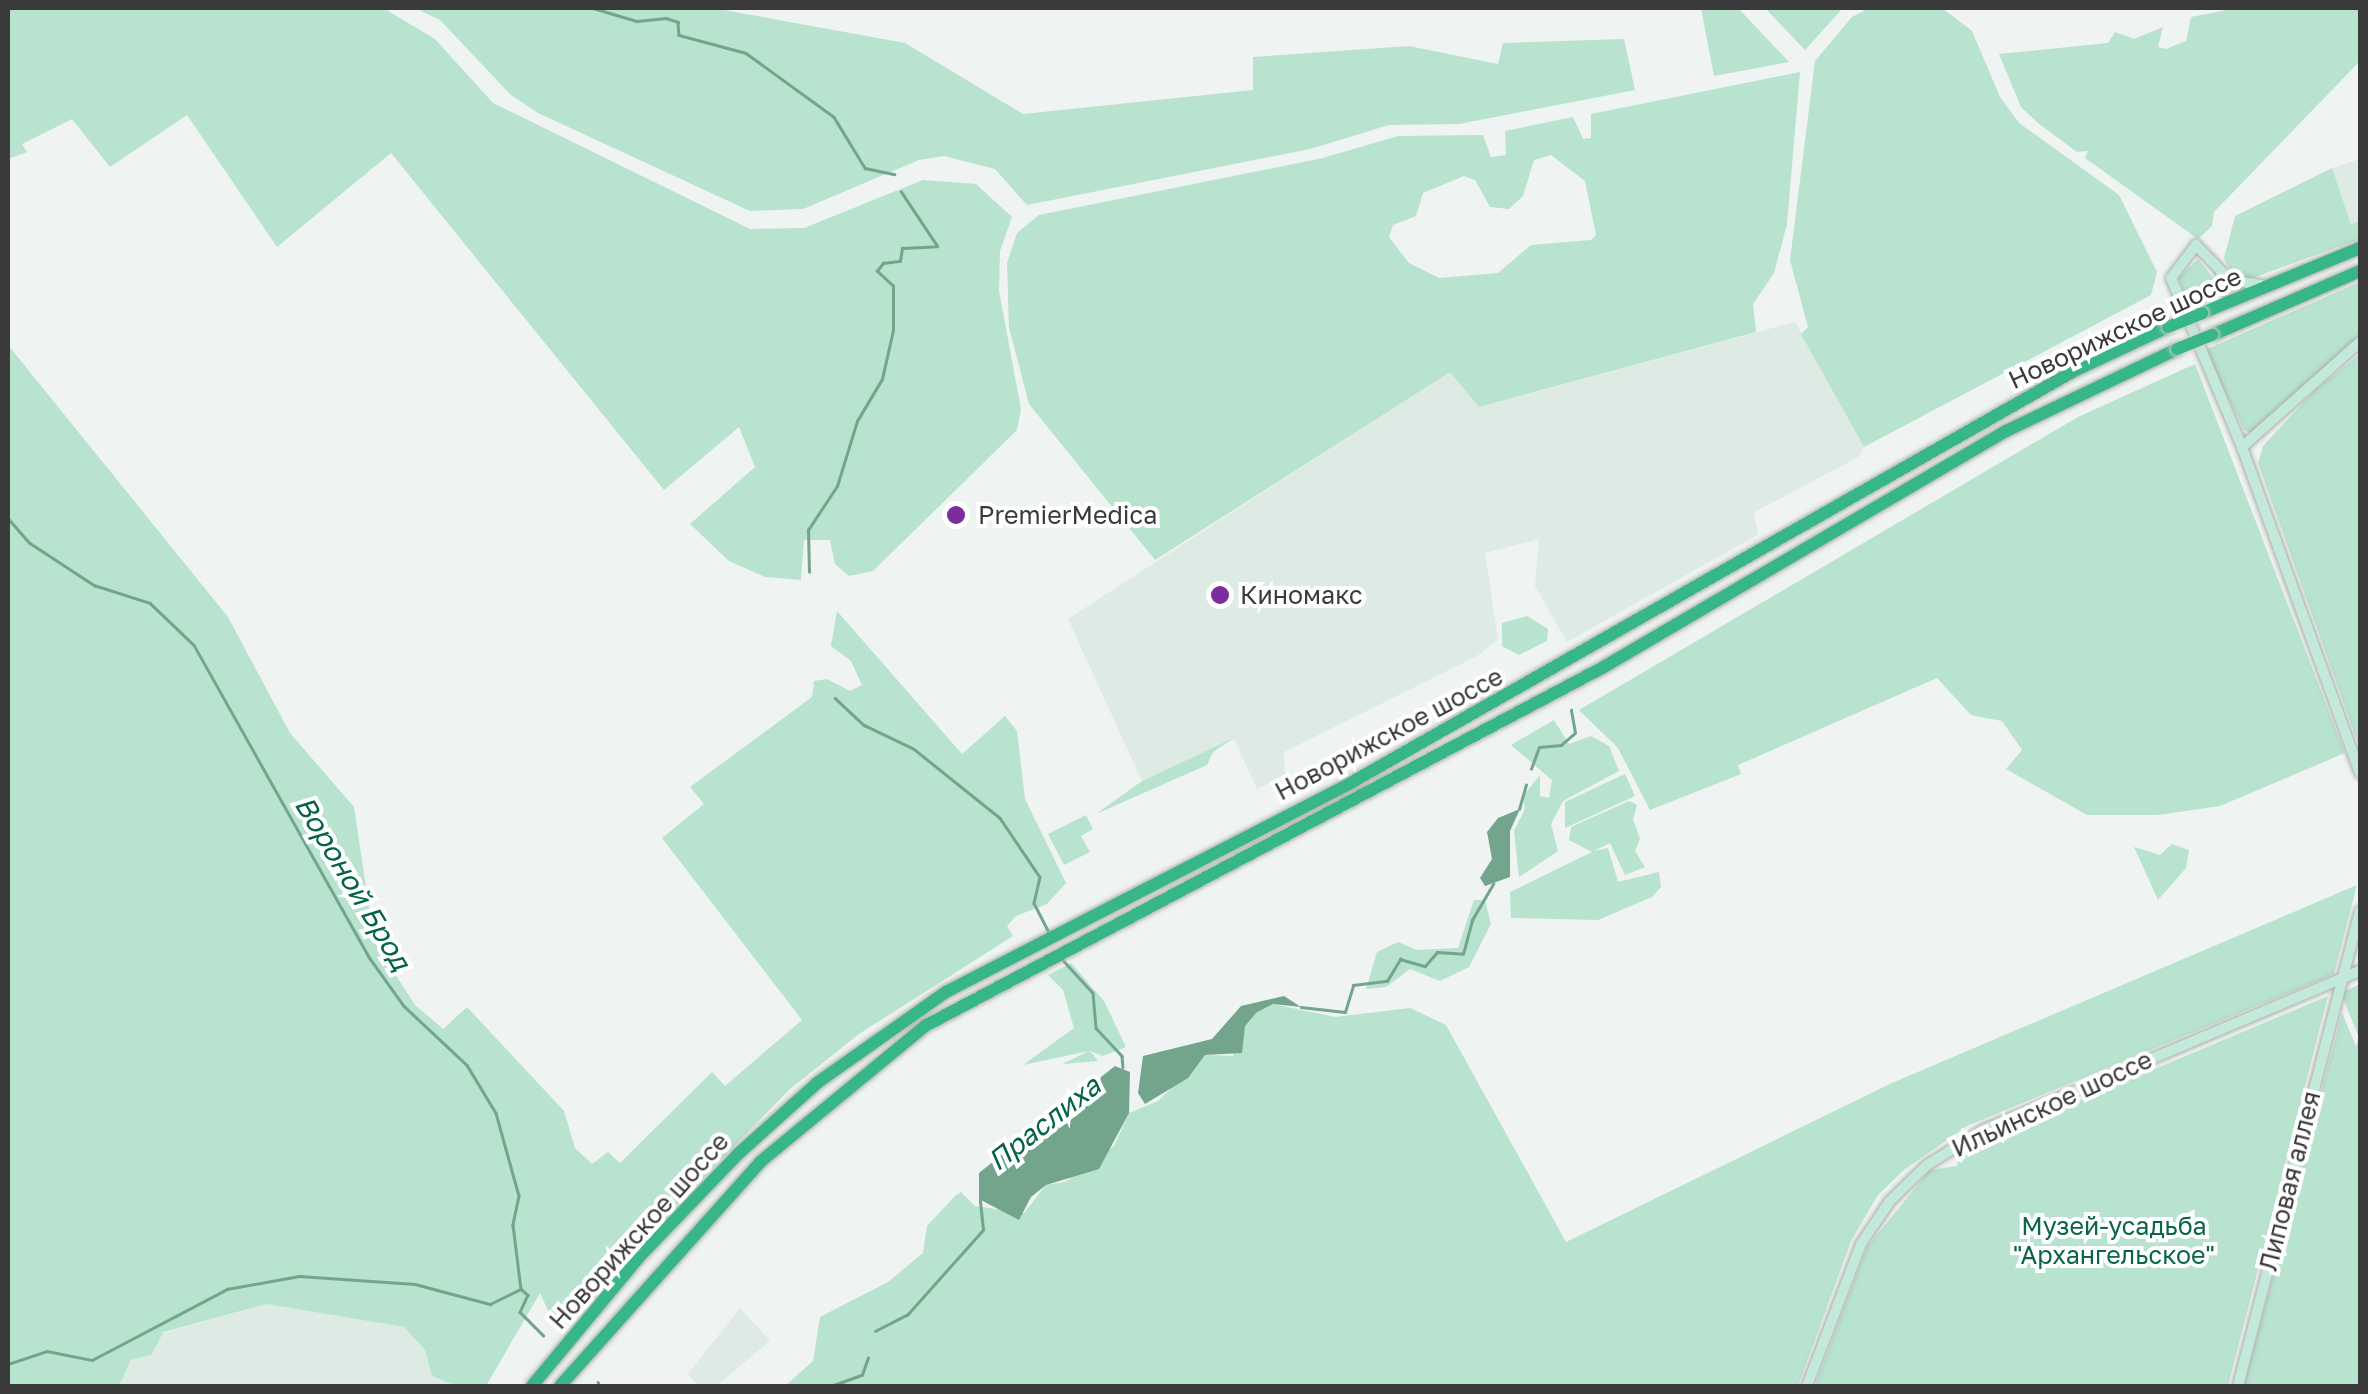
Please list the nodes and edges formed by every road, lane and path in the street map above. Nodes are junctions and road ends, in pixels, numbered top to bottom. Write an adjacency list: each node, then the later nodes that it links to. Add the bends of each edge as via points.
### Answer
1 (2360, 248): 4 (highway, Новорижское шоссе)
2 (2221, 272): 4 (street, via 2237,284); 5 (street, via 2220,295); 7 (street, via 2196,245 2170,278)
3 (2360, 272): 13 (highway, Новорижское шоссе, bridge, via 2006,431 1602,668 925,1026 825,1103 714,1208)
4 (2272, 284): 5 (highway, Новорижское шоссе)
5 (2202, 313): 12 (highway, Новорижское шоссе, bridge, via 2074,371 1354,781 1034,942 876,1038 775,1120 665,1228)
6 (2360, 342): 7 (street)
7 (2242, 447): 8 (street)
8 (2360, 773)
9 (2360, 912): 11 (street, Липовая аллея)
10 (2360, 971): 11 (street, Ильинское шоссе)
11 (2346, 977): 14 (street, Ильинское шоссе, via 1983,1130 1927,1165 1890,1201 1861,1244); 15 (street, Липовая аллея)
12 (532, 1386)
13 (560, 1386)
14 (1807, 1386)
15 (2238, 1386)

